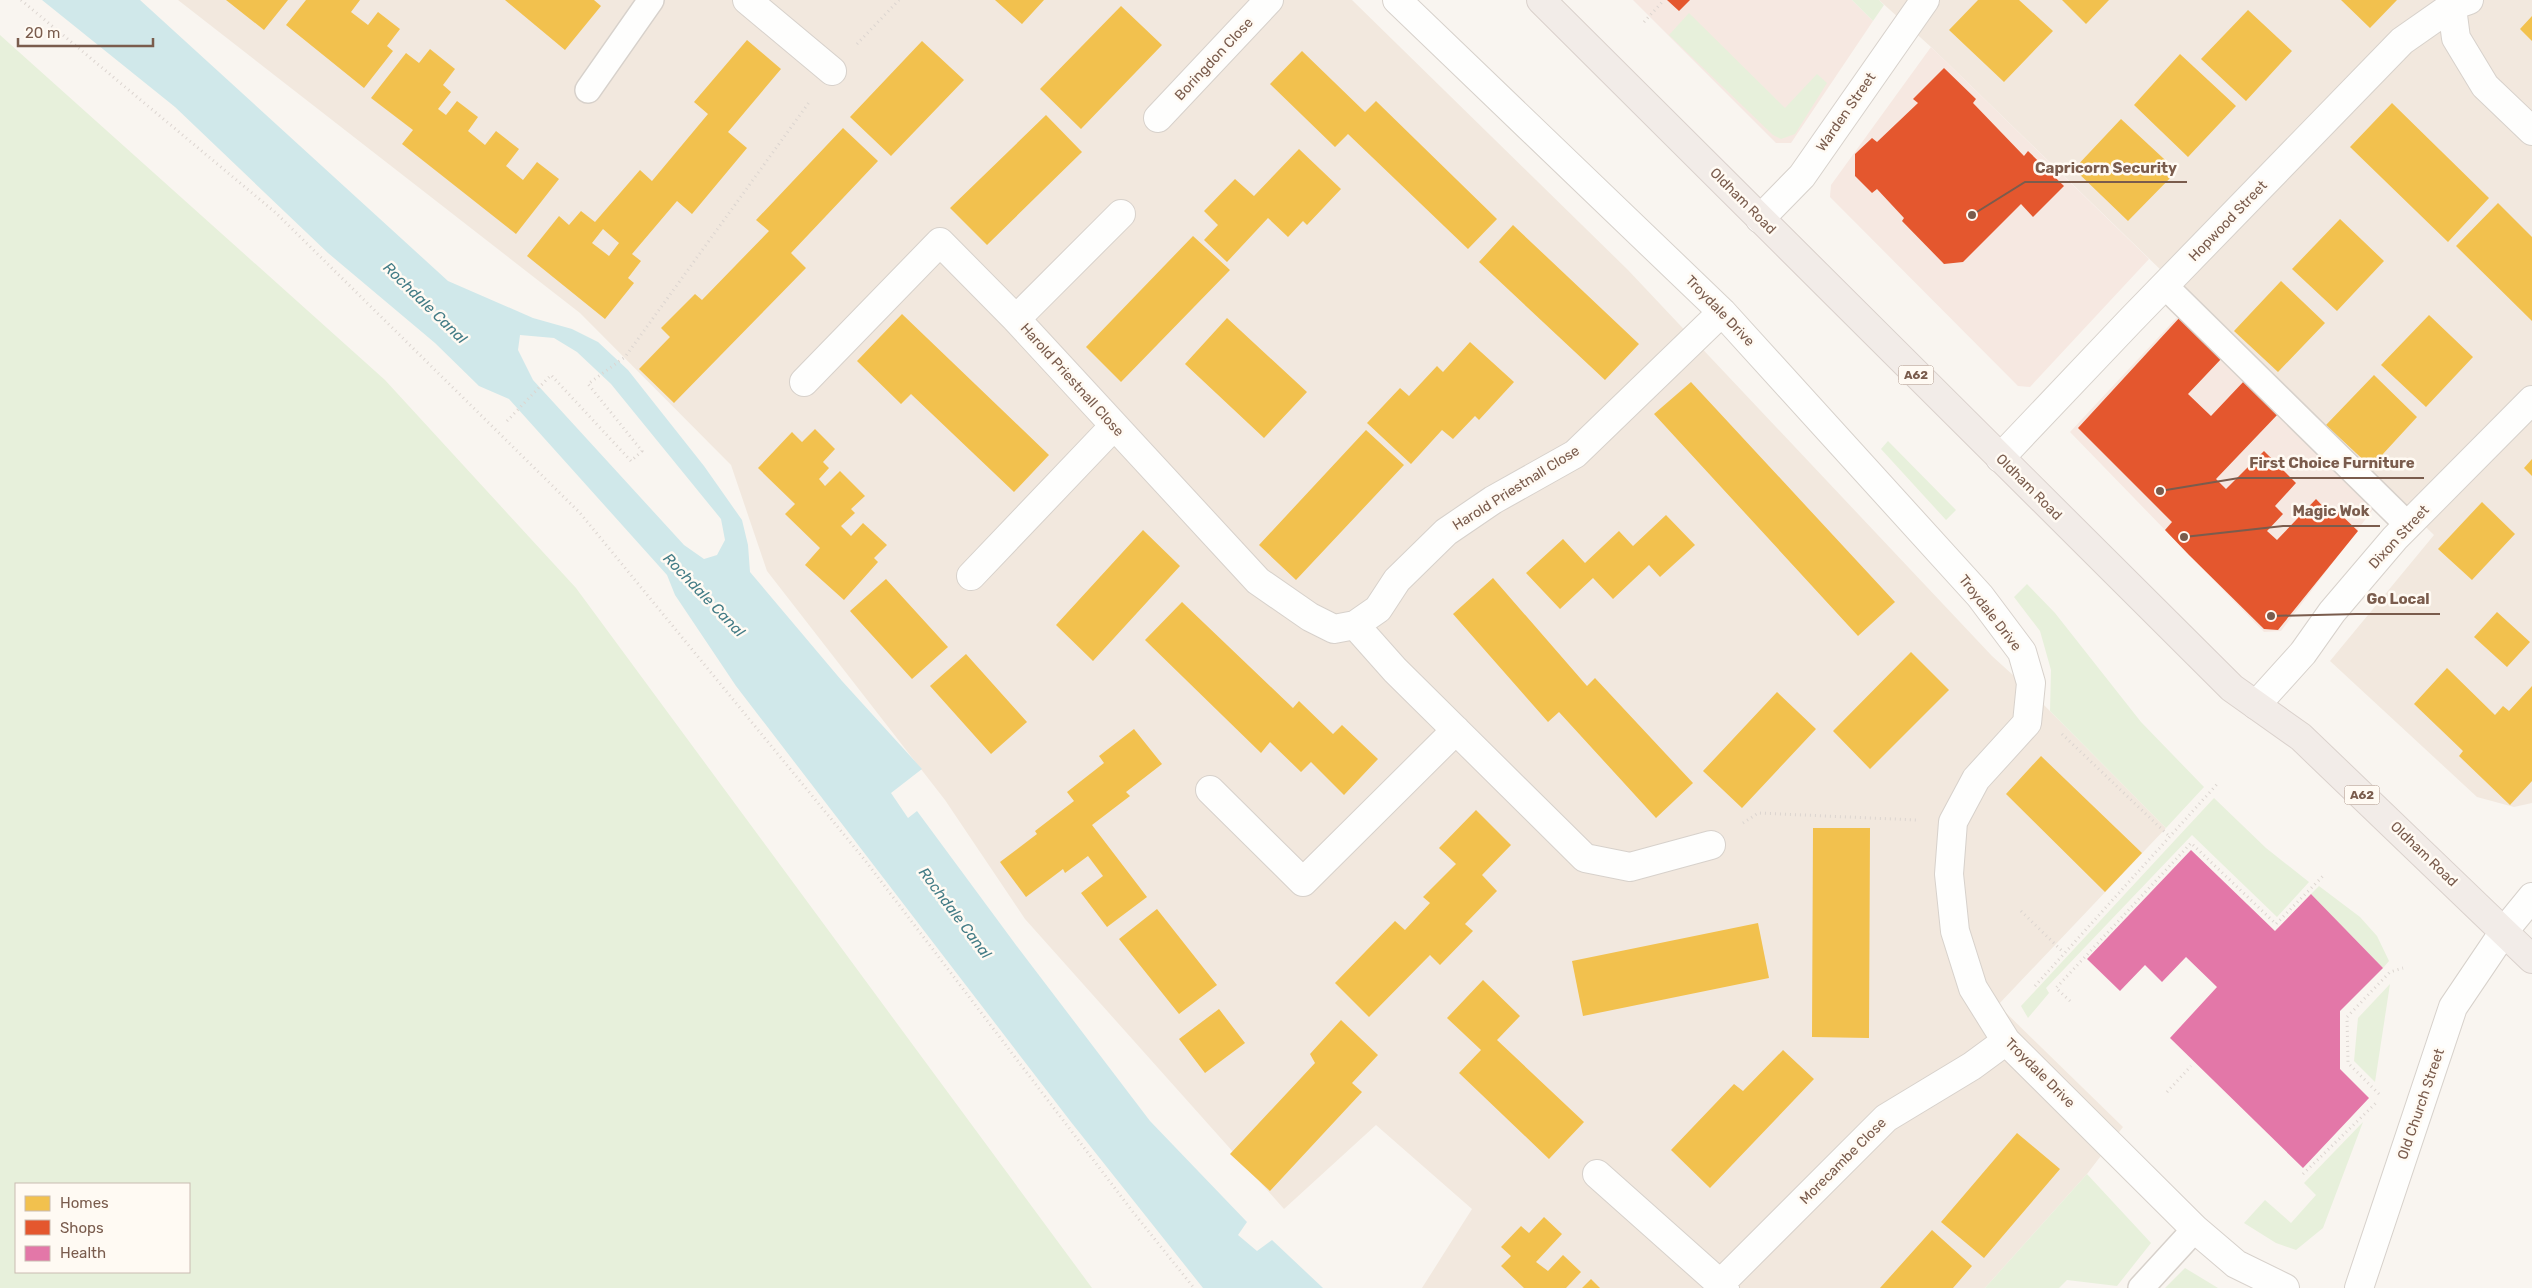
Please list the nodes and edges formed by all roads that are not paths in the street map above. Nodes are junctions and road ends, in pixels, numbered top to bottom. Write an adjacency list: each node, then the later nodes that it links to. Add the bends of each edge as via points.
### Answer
1 (651, 0): 9 (lane)
2 (747, 0): 8 (street)
3 (1269, 0): 10 (street, Boringdon Close)
4 (1397, 0): 15 (street, Troydale Drive)
5 (1541, 0): 13 (highway, Oldham Road / A62)
6 (1925, 0): 13 (street, Warden Street, via 1802,176)
7 (2457, 2): 11 (street, via 2456,38 2485,86); 14 (street, Hopwood Street, via 2402,41)
8 (832, 71)
9 (588, 90)
10 (1158, 118)
11 (2532, 131)
12 (1121, 214): 16 (street)
13 (1760, 219): 20 (highway, Oldham Road / A62)
14 (2164, 286): 20 (street, Hopwood Street); 21 (lane)
15 (1722, 312): 23 (street, Harold Priestnall Close, via 1575,454 1493,500 1446,532 1397,580 1378,609); 31 (street, Troydale Drive, via 1980,596 2022,652 2031,683 2027,722 1976,779 1953,822 1949,874 1955,931 1973,988)
16 (1016, 319): 17 (street, Harold Priestnall Close, via 940,242); 19 (street, Harold Priestnall Close)
17 (804, 382)
18 (2532, 400): 21 (street, Dixon Street)
19 (1113, 427): 22 (street); 23 (street, Harold Priestnall Close, via 1258,581 1310,617 1334,629)
20 (2000, 458): 24 (highway, Oldham Road / A62, via 2232,688)
21 (2408, 525): 24 (street, Dixon Street)
22 (971, 576)
23 (1355, 624): 25 (street, via 1395,670)
24 (2256, 705): 29 (highway, Oldham Road / A62, via 2301,738)
25 (1456, 730): 26 (street, via 1303,882); 27 (street, via 1585,858 1630,867)
26 (1210, 790)
27 (1711, 845)
28 (2532, 897): 29 (street, Old Church Street)
29 (2505, 930): 30 (highway, Oldham Road / A62); 37 (street, Old Church Street, via 2453,1007)
30 (2532, 958)
31 (2006, 1041): 33 (street, Troydale Drive); 34 (street, Morecambe Close, via 1972,1066 1886,1118)
32 (1597, 1174): 34 (street, Morecambe Close)
33 (2195, 1229): 35 (lane); 36 (street, Troydale Drive, via 2236,1264)
34 (1723, 1286)
35 (2142, 1288)
36 (2285, 1288)
37 (2359, 1288)

